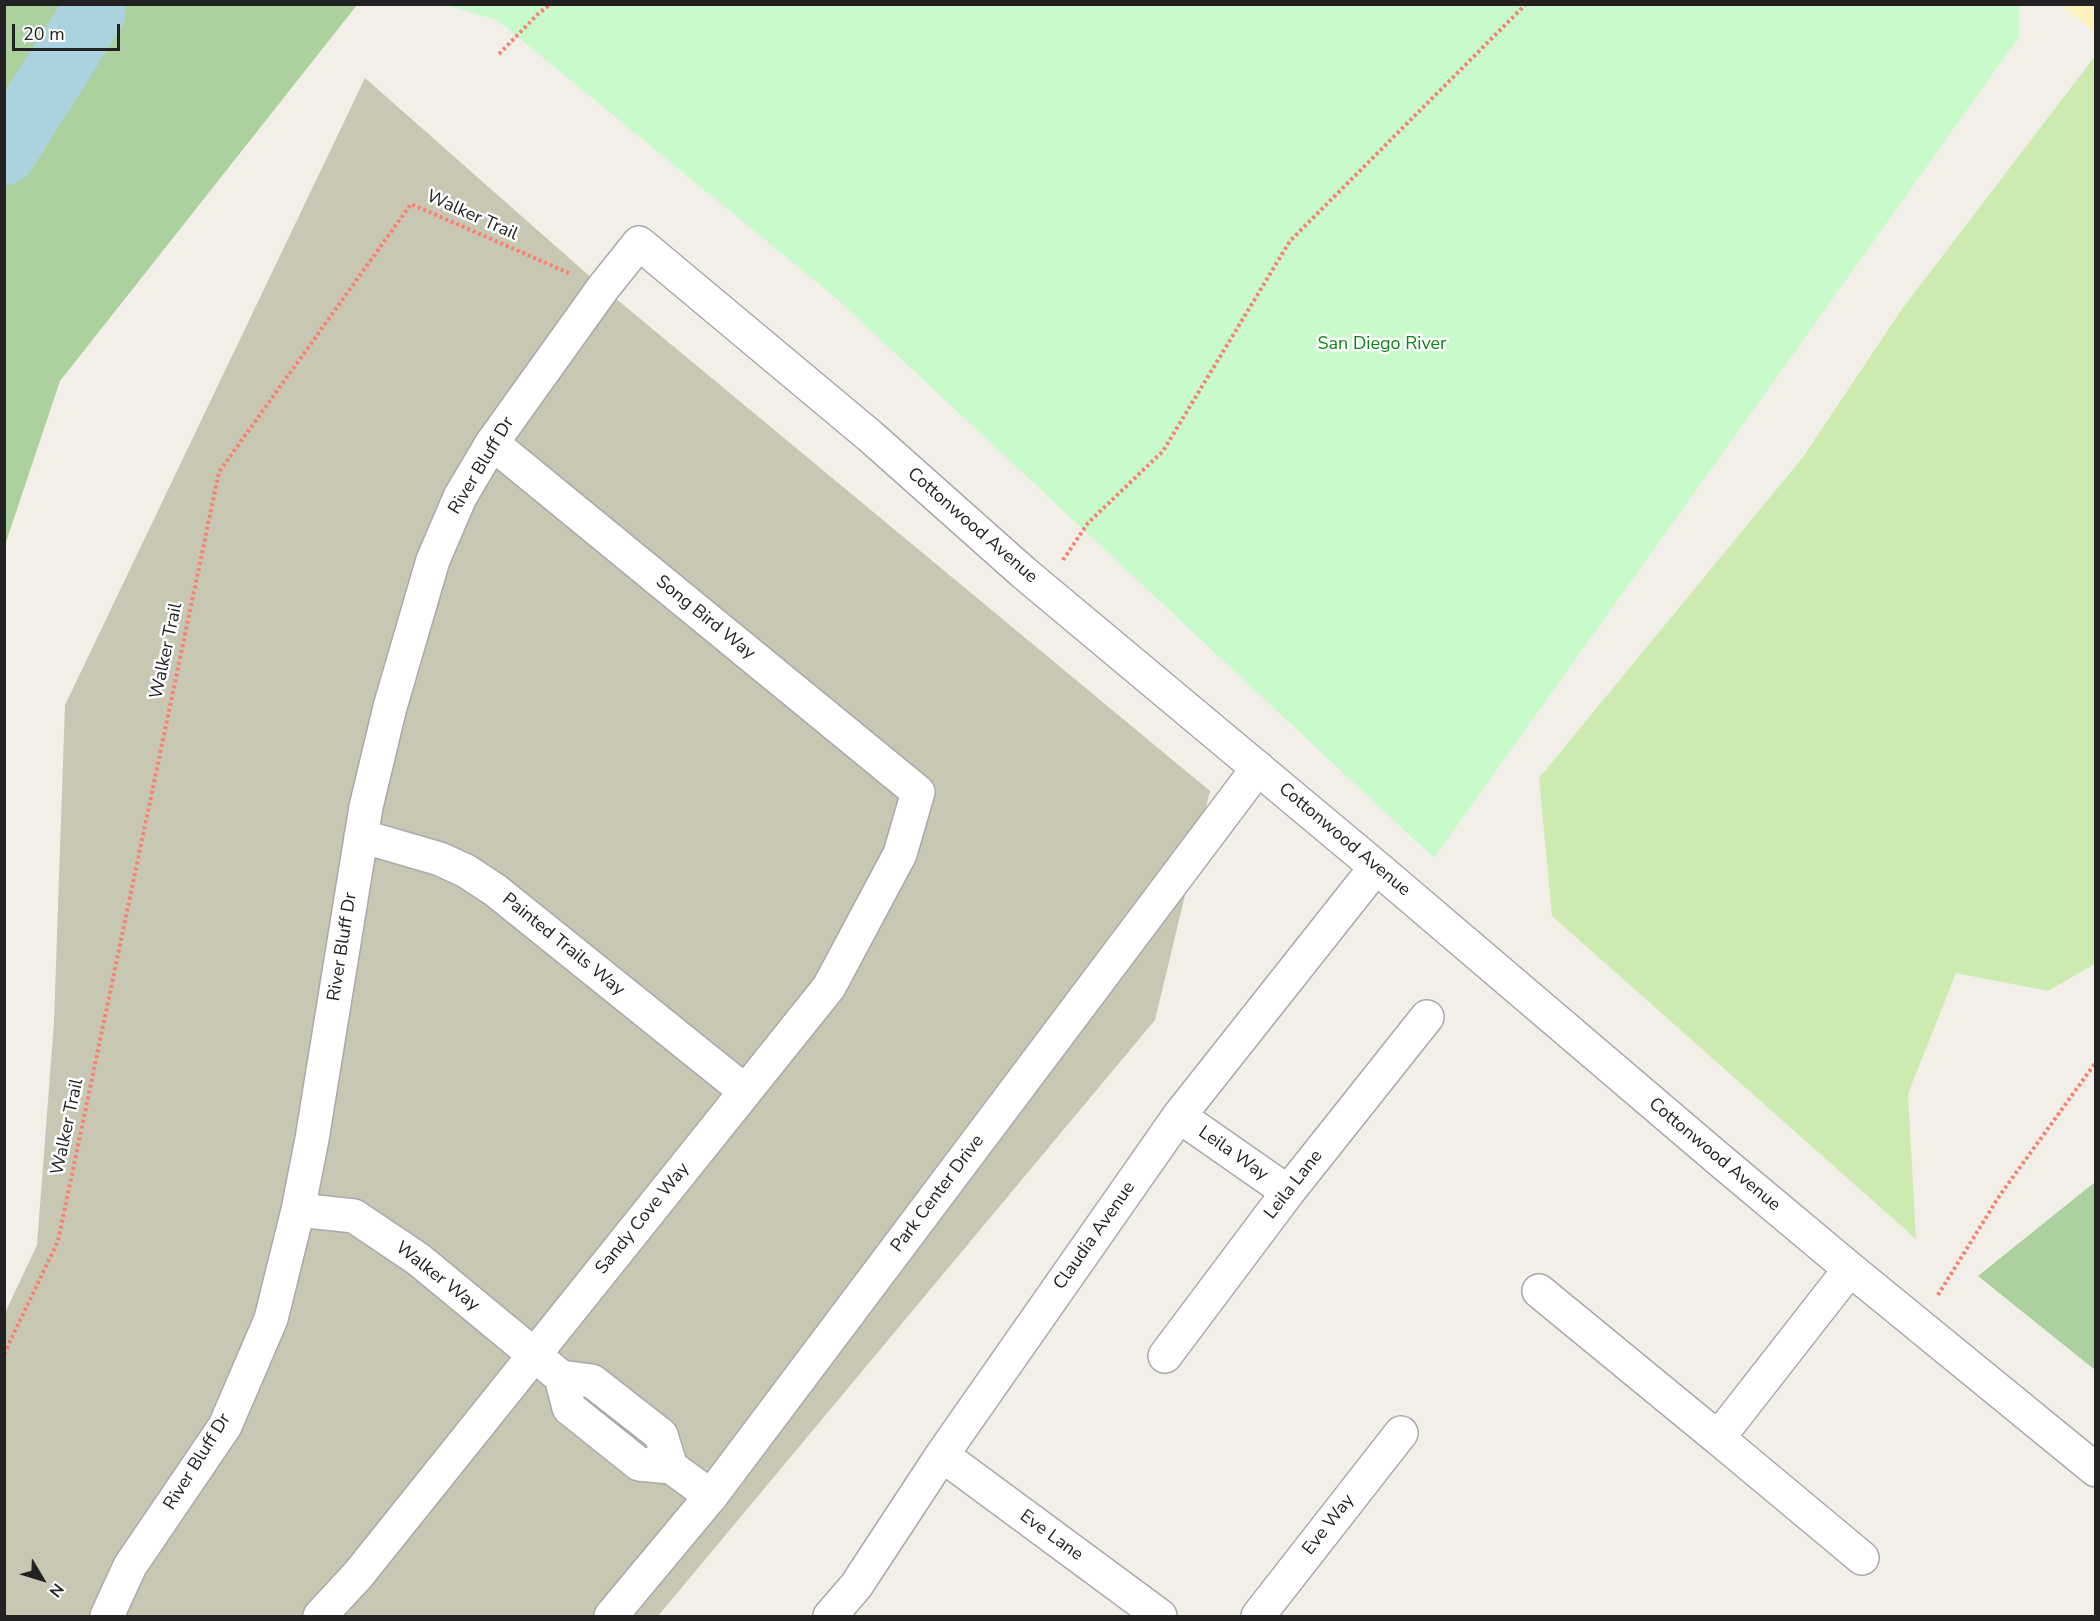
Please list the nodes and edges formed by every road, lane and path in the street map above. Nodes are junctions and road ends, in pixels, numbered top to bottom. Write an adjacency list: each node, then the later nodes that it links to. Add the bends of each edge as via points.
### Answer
1 (551, 4): 3 (path)
2 (1526, 4): 6 (path, via 1290,241 1163,451 1088,523)
3 (499, 54)
4 (603, 288): 5 (street, River Bluff Dr); 6 (street, Cottonwood Avenue, via 639,243 870,436); 20 (path, Walker Trail, via 411,204 219,472 58,1241)
5 (492, 443): 8 (street, Song Bird Way); 9 (street, River Bluff Dr, via 460,497 433,560 390,707)
6 (1044, 589): 7 (street, Cottonwood Avenue)
7 (1258, 768): 10 (street, Cottonwood Avenue); 27 (street, Park Center Drive)
8 (918, 792): 13 (street, Sandy Cove Way, via 900,854 829,987)
9 (361, 836): 13 (street, Painted Trails Way, via 440,859 495,890); 16 (street, River Bluff Dr)
10 (1376, 867): 14 (street, Claudia Avenue); 17 (street, Cottonwood Avenue)
11 (1427, 1017): 15 (street, Leila Lane)
12 (2096, 1062): 19 (path, via 2000,1196)
13 (745, 1091): 21 (street, Sandy Cove Way)
14 (1179, 1116): 15 (street, Leila Way); 25 (street, Claudia Avenue)
15 (1288, 1192): 22 (street, Leila Lane)
16 (298, 1210): 21 (street, Walker Way, via 354,1216 418,1259); 29 (street, River Bluff Dr, via 271,1319 225,1426 130,1566)
17 (1850, 1269): 19 (street, Cottonwood Avenue); 24 (street)
18 (1539, 1291): 24 (street)
19 (1918, 1326): 26 (street, Cottonwood Avenue)
20 (4, 1354)
21 (533, 1355): 27 (street, Walker Way, via 561,1377 592,1381 660,1435 671,1467); 30 (street, Sandy Cove Way)
22 (1165, 1356)
23 (1401, 1433): 34 (street, Eve Way)
24 (1718, 1438): 28 (street)
25 (942, 1455): 32 (street, Claudia Avenue, via 856,1586); 33 (street, Eve Lane)
26 (2096, 1470)
27 (711, 1496): 31 (street, Park Center Drive)
28 (1862, 1558)
29 (107, 1617)
30 (320, 1617)
31 (611, 1617)
32 (830, 1617)
33 (1161, 1617)
34 (1258, 1617)

